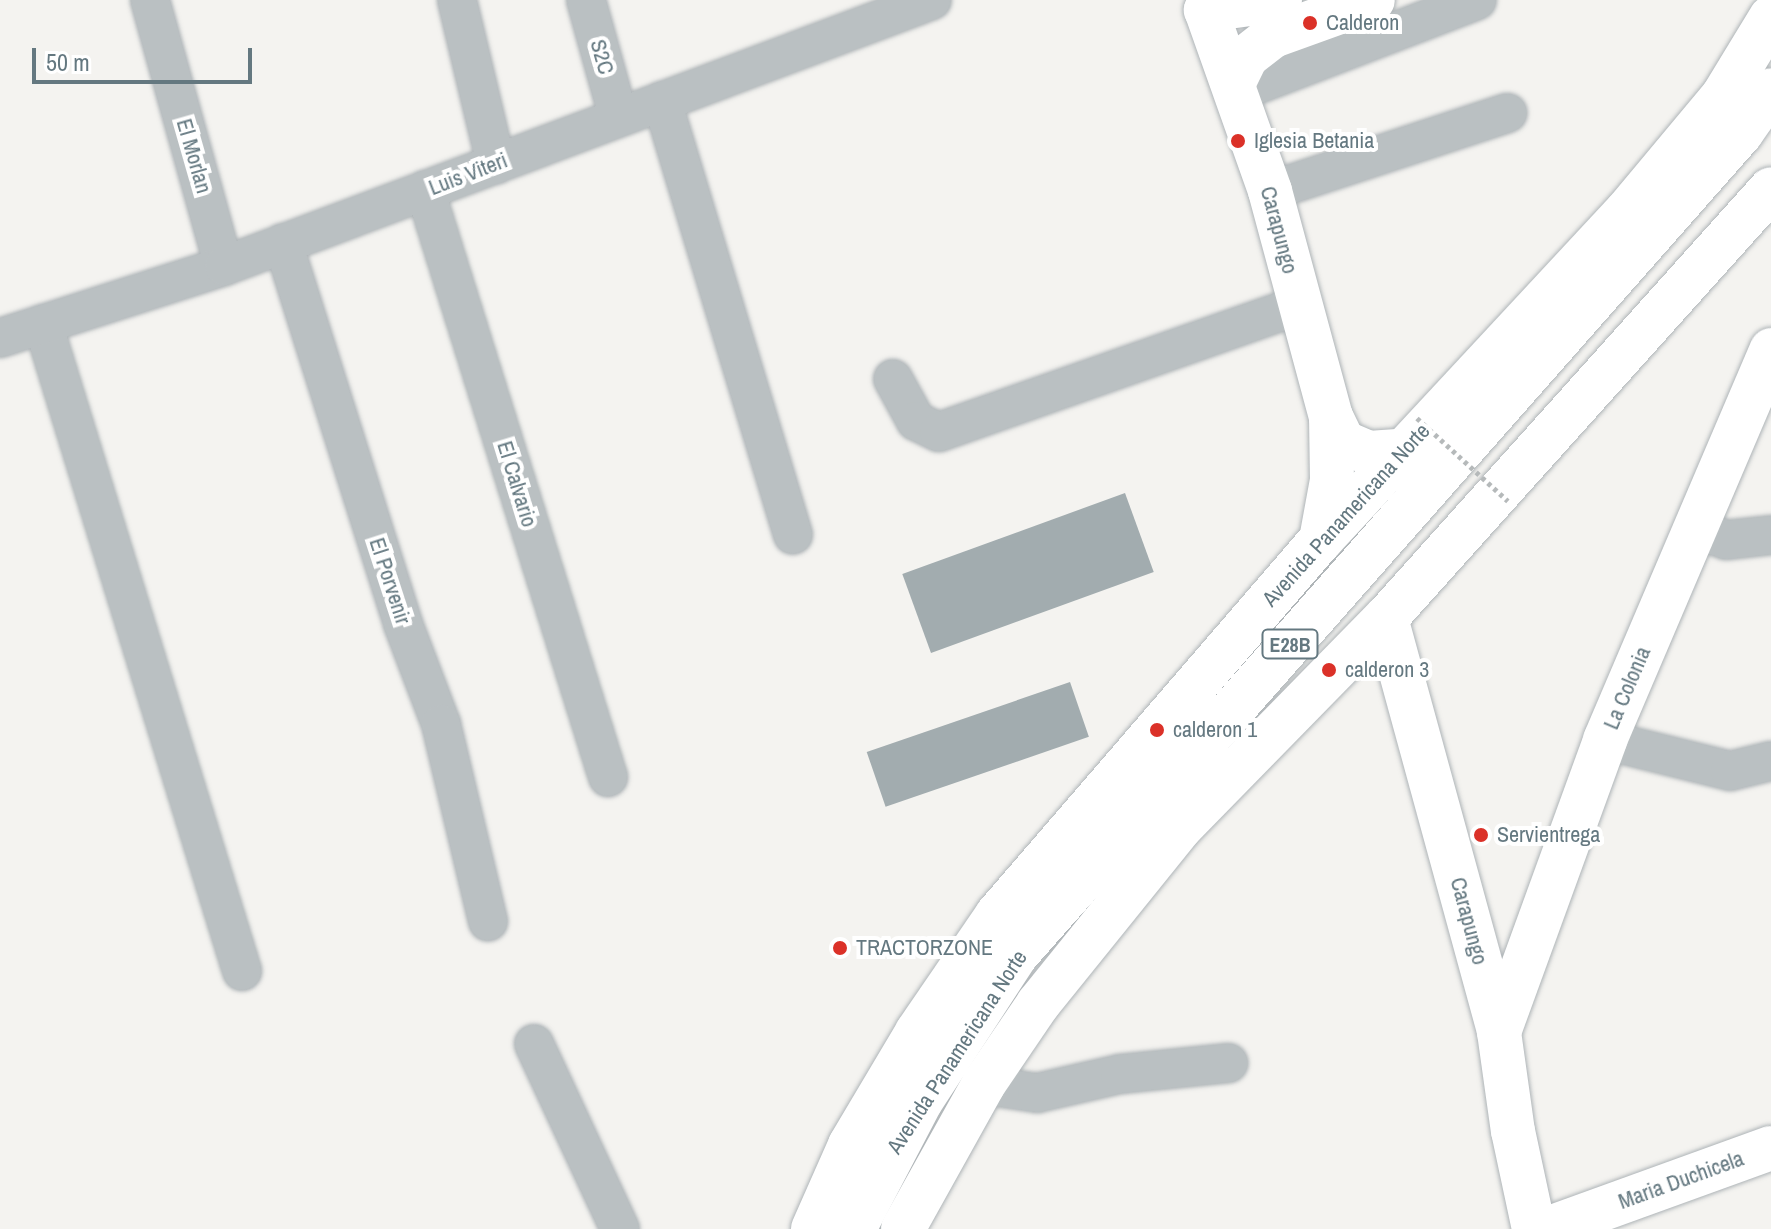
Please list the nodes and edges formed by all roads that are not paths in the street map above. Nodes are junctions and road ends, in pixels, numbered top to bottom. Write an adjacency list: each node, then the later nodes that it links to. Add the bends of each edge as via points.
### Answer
1 (150, 0): 20 (street, El Morlan)
2 (457, 0): 15 (street)
3 (586, 0): 14 (street, S2C)
4 (932, 0): 12 (street, Luis Viteri)
5 (1280, 0): 8 (main road)
6 (1373, 0): 10 (main road, via 1273,36 1246,57)
7 (1477, 0): 10 (street)
8 (1204, 5): 10 (main road, Carapungo)
9 (1771, 17): 27 (main road, Avenida Panamericana Norte, via 1723,96 1626,212)
10 (1234, 88): 18 (main road, Carapungo)
11 (1771, 90): 45 (main road, Avenida Panamericana Norte / E28B, via 1741,133 1017,954 921,1101)
12 (662, 101): 14 (street, Luis Viteri); 29 (street)
13 (1507, 113): 18 (street)
14 (618, 115): 15 (street, Luis Viteri)
15 (496, 164): 17 (street, Luis Viteri)
16 (1771, 189): 32 (main road, Avenida Panamericana Norte / E28B)
17 (425, 190): 19 (street, Luis Viteri); 35 (street, El Calvario)
18 (1270, 191): 21 (main road, Carapungo)
19 (283, 243): 20 (street, Luis Viteri); 36 (street, El Porvenir, via 403,624 441,724)
20 (224, 266): 22 (street, Luis Viteri)
21 (1299, 305): 25 (street, via 939,432 916,421); 26 (main road, Carapungo)
22 (43, 324): 23 (street, Luis Viteri); 37 (street)
23 (0, 338)
24 (1771, 350): 28 (main road, La Colonia)
25 (893, 379)
26 (1331, 417): 27 (main road, Carapungo, via 1343,442 1369,453); 31 (main road, Carapungo, via 1332,480)
27 (1409, 435): 31 (main road, Avenida Panamericana Norte)
28 (1696, 529): 30 (street, via 1726,540); 33 (main road, La Colonia)
29 (793, 535)
30 (1771, 535)
31 (1321, 540): 44 (main road, Avenida Panamericana Norte, via 997,915 857,1132)
32 (1386, 618): 38 (main road, Carapungo); 41 (main road, Avenida Panamericana Norte / E28B, via 1180,828 1038,1004)
33 (1605, 740): 34 (street, via 1730,771); 38 (main road, La Colonia)
34 (1771, 761)
35 (608, 777)
36 (488, 921)
37 (242, 971)
38 (1499, 1032): 47 (main road, Carapungo)
39 (534, 1044): 43 (street)
40 (1228, 1063): 41 (street, via 1120,1074 1037,1093)
41 (983, 1085): 46 (main road, Avenida Panamericana Norte / E28B)
42 (1771, 1148): 48 (main road, Maria Duchicela)
43 (620, 1229)
44 (813, 1229)
45 (854, 1229)
46 (903, 1229)
47 (1534, 1229)
48 (1547, 1229)

